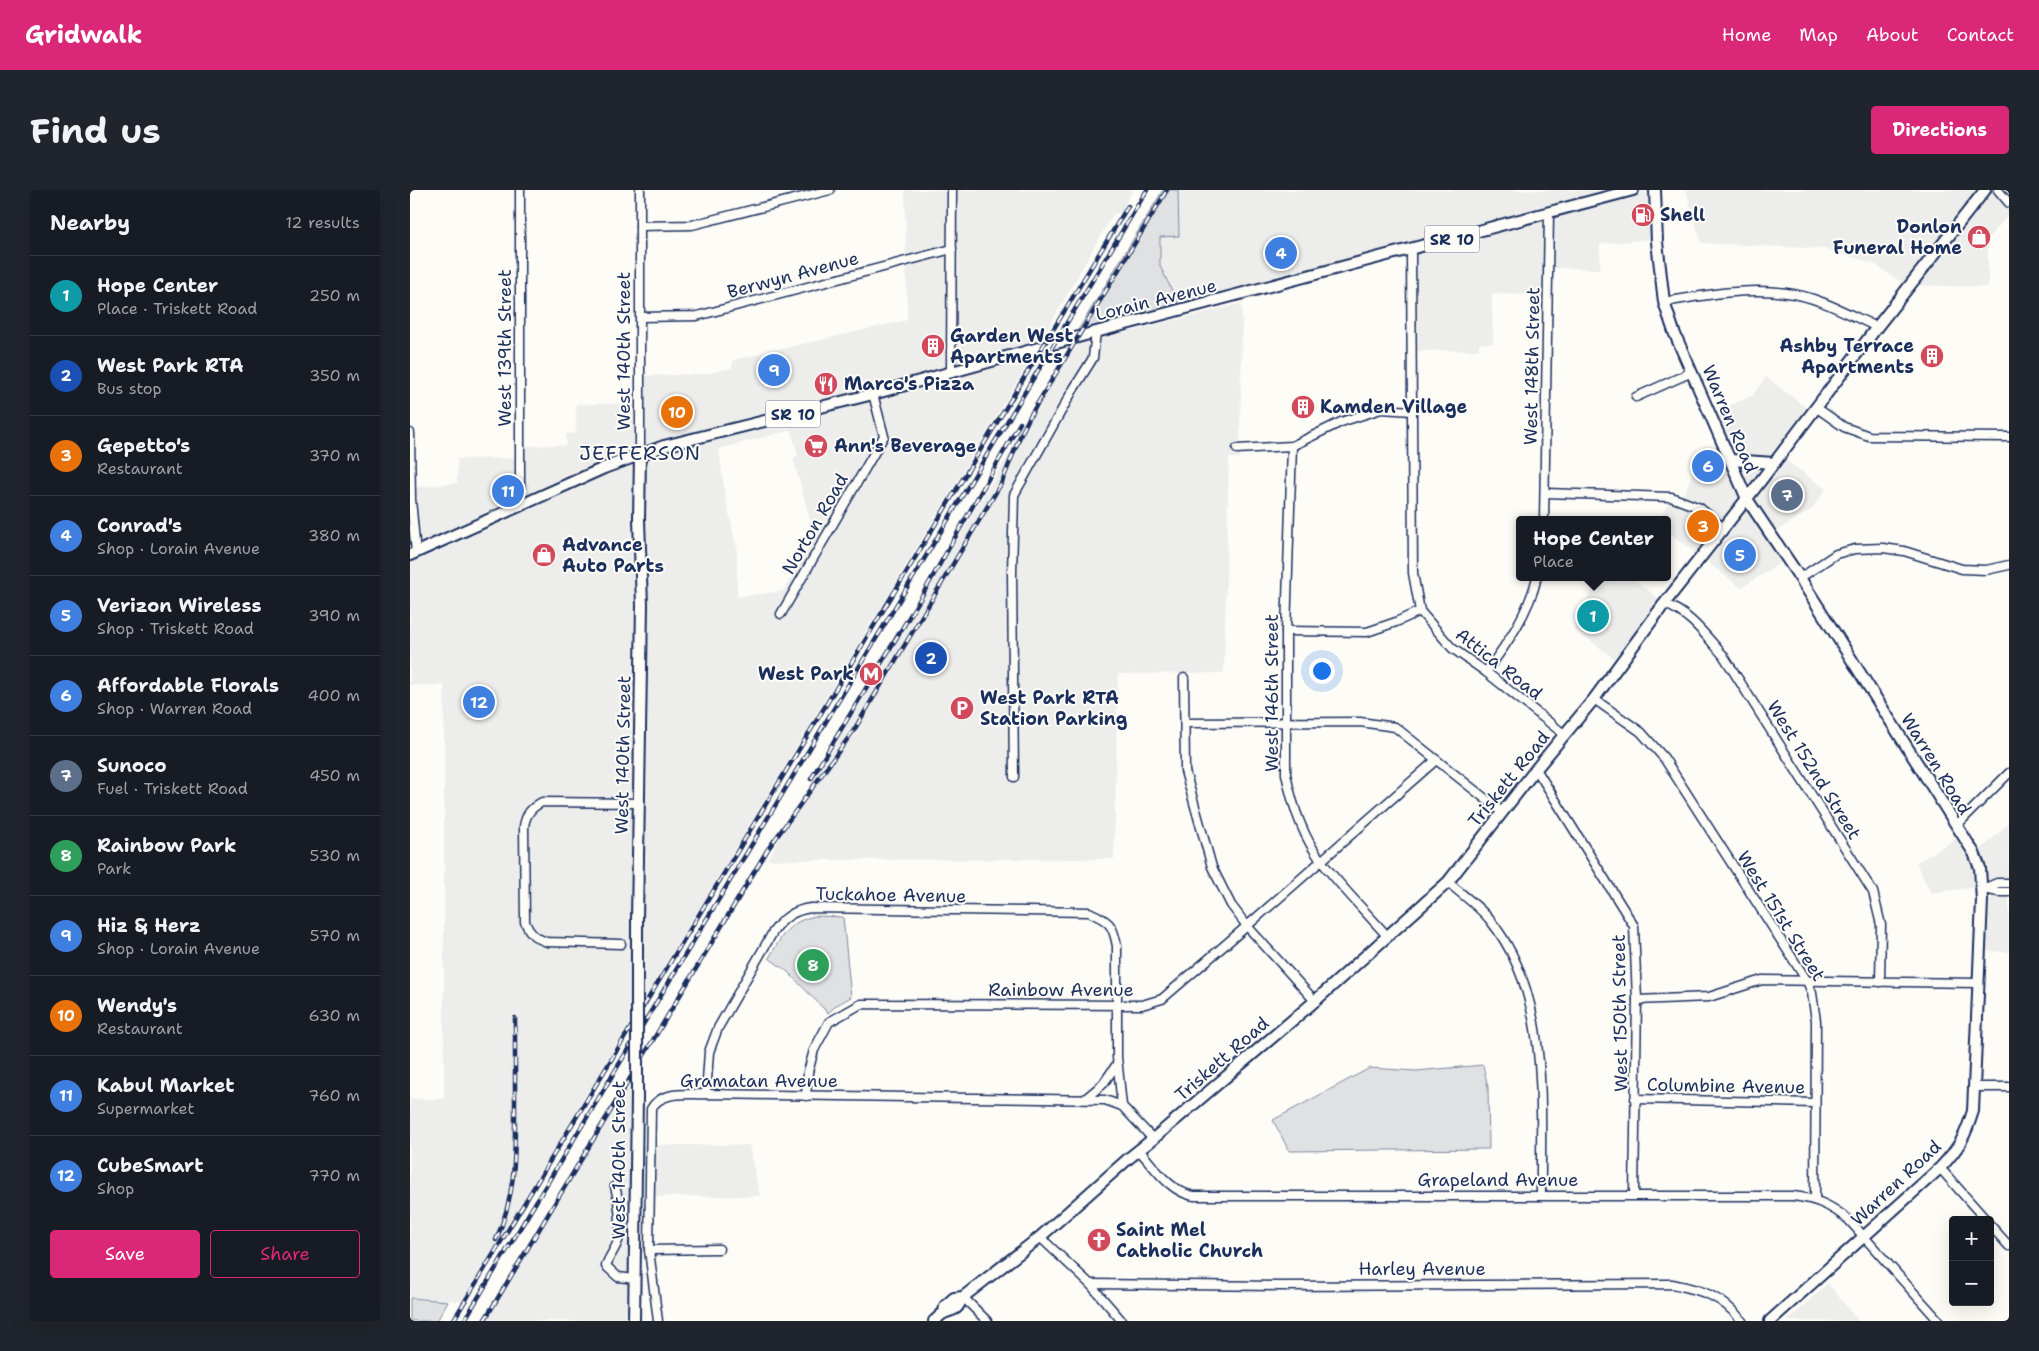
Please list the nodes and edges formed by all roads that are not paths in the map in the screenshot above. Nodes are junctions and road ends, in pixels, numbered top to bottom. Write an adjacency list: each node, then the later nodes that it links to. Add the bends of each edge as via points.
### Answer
1 (520, 190): 33 (street, West 139th Street)
2 (640, 190): 11 (street, West 140th Street)
3 (830, 190): 11 (street, via 692,225)
4 (952, 190): 12 (street)
5 (1634, 190): 10 (main road, Lorain Avenue / SR 10)
6 (1655, 190): 14 (main road, Warren Road, via 1656,242)
7 (1985, 190): 16 (main road, Triskett Road)
8 (1998, 190): 9 (street)
9 (2009, 203)
10 (1549, 213): 13 (main road, Lorain Avenue / SR 10); 31 (street, West 148th Street)
11 (640, 226): 15 (street, West 140th Street)
12 (952, 249): 15 (street, Berwyn Avenue, via 697,316); 18 (street)
13 (1411, 250): 17 (main road, Lorain Avenue / SR 10); 23 (street)
14 (1664, 302): 16 (street, via 1743,291 1788,292 1831,305); 19 (main road, Warren Road)
15 (641, 317): 28 (street, West 140th Street)
16 (1877, 327): 22 (main road, Triskett Road)
17 (1096, 332): 18 (main road, Lorain Avenue / SR 10); 53 (street, via 1093,358 1014,495)
18 (951, 372): 20 (main road, Lorain Avenue / SR 10)
19 (1692, 372): 21 (street); 29 (main road, Warren Road)
20 (873, 394): 28 (main road, Lorain Avenue / SR 10); 42 (street, Norton Road, via 884,436)
21 (1636, 397)
22 (1817, 408): 25 (street, via 1844,426 1869,436); 30 (main road, Triskett Road)
23 (1412, 411): 26 (street, via 1381,409 1341,422); 41 (street, via 1413,573)
24 (410, 433): 36 (street)
25 (2009, 437)
26 (1292, 446): 27 (street); 43 (street, West 146th Street)
27 (1237, 449)
28 (640, 454): 33 (main road, Lorain Avenue / SR 10); 54 (main road, West 140th Street, via 642,605)
29 (1730, 460): 30 (main road); 32 (main road, Warren Road)
30 (1774, 463): 32 (main road, Triskett Road)
31 (1546, 493): 34 (street, West 148th Street); 35 (street, via 1671,497 1700,508)
32 (1747, 499): 35 (main road, Triskett Road); 38 (main road, Warren Road)
33 (520, 506): 36 (main road, Lorain Avenue / SR 10)
34 (1544, 516)
35 (1723, 528): 40 (main road, Triskett Road)
36 (412, 551)
37 (2009, 566): 38 (street, via 1986,570 1962,569 1904,551 1855,549 1836,554)
38 (1800, 578): 56 (main road, Warren Road)
39 (1535, 581): 44 (street, via 1512,636)
40 (1664, 604): 46 (main road, Triskett Road); 66 (street, West 152nd Street, via 1700,628 1723,655 1873,892 1881,925)
41 (1420, 611): 43 (street, via 1367,632); 44 (street, Attica Road, via 1452,648)
42 (781, 614)
43 (1286, 631): 47 (street, West 146th Street)
44 (1486, 672): 49 (street, Attica Road)
45 (1184, 678): 48 (street)
46 (1594, 699): 49 (main road, Triskett Road); 65 (street, West 151st Street, via 1641,732 1664,758)
47 (1286, 722): 48 (street); 50 (street, via 1360,722 1395,727); 57 (street, West 146th Street, via 1286,774 1290,794 1306,835)
48 (1185, 723): 62 (street, via 1186,771 1212,867 1231,905)
49 (1565, 735): 51 (main road, Triskett Road)
50 (1436, 760): 55 (street); 57 (street, Rainbow Avenue)
51 (1536, 769): 55 (main road, Triskett Road); 68 (street, West 150th Street, via 1634,926)
52 (2009, 772): 56 (street)
53 (1014, 777)
54 (638, 803): 64 (street, via 542,802 526,816 524,826 525,922 529,932 548,942); 94 (main road, West 140th Street, bridge)
55 (1502, 812): 58 (main road, Triskett Road)
56 (1956, 826): 60 (main road, Warren Road, via 1974,853 1980,868)
57 (1321, 861): 62 (street, Rainbow Avenue); 63 (street, West 146th Street)
58 (1448, 882): 63 (main road, Triskett Road); 84 (street, via 1490,919 1513,957 1532,1010 1540,1057)
59 (2009, 883): 60 (street, via 1997,883)
60 (1982, 889): 61 (street); 67 (main road, Warren Road)
61 (2009, 892)
62 (1247, 926): 69 (street); 70 (street, Rainbow Avenue, via 1162,998 1142,1005)
63 (1388, 937): 69 (main road, Triskett Road)
64 (621, 944)
65 (1807, 981): 66 (street); 68 (street, via 1762,980 1709,997); 78 (street, West 151st Street, via 1816,1021)
66 (1880, 982): 67 (street)
67 (1977, 983): 72 (main road, Warren Road)
68 (1638, 1000): 77 (street, West 150th Street)
69 (1315, 1001): 80 (main road, Triskett Road)
70 (1117, 1005): 71 (street, Tuckahoe Avenue); 74 (street, Tuckahoe Avenue, via 1115,932 1107,920 1089,912 800,909 773,932 718,1028 709,1052); 75 (street, Rainbow Avenue, via 861,1004 829,1022 814,1050)
71 (1117, 1064): 76 (street, via 1103,1084); 79 (street, Tuckahoe Avenue)
72 (1974, 1087): 73 (street); 82 (main road, Warren Road, via 1973,1110 1965,1136)
73 (2009, 1087)
74 (706, 1094): 75 (street, Gramatan Avenue); 93 (street, Gramatan Avenue, via 663,1096 651,1109)
75 (806, 1096): 76 (street, Gramatan Avenue)
76 (1085, 1099): 79 (street, Gramatan Avenue, via 1106,1100)
77 (1635, 1099): 78 (street, Columbine Avenue); 85 (street, West 150th Street)
78 (1816, 1103): 86 (street, West 151st Street)
79 (1122, 1106): 80 (street)
80 (1153, 1139): 81 (main road, Triskett Road)
81 (1139, 1150): 84 (street, Grapeland Avenue, via 1172,1186 1183,1194 1194,1196); 90 (main road, Triskett Road)
82 (1940, 1168): 87 (street); 89 (main road, Warren Road)
83 (615, 1186): 94 (street, via 618,1239 606,1266 618,1278)
84 (1541, 1195): 85 (street, Grapeland Avenue)
85 (1634, 1195): 86 (street, Grapeland Avenue, via 1793,1196)
86 (1815, 1199): 89 (street, Grapeland Avenue, via 1842,1214)
87 (1982, 1216)
88 (1994, 1229): 91 (street)
89 (1862, 1236): 103 (main road, Warren Road); 104 (street, Grapeland Avenue)
90 (1040, 1237): 95 (street); 96 (main road, Triskett Road)
91 (2009, 1246)
92 (719, 1249): 93 (street)
93 (649, 1250): 98 (street, Gramatan Avenue)
94 (635, 1279): 97 (main road, West 140th Street)
95 (1090, 1284): 101 (street); 102 (street, Harley Avenue, via 1672,1284 1701,1290 1735,1312)
96 (963, 1297): 99 (main road, Triskett Road, via 951,1312 944,1312); 100 (street)
97 (634, 1321)
98 (658, 1321)
99 (934, 1321)
100 (987, 1321)
101 (1122, 1321)
102 (1742, 1321)
103 (1770, 1321)
104 (1939, 1321)

